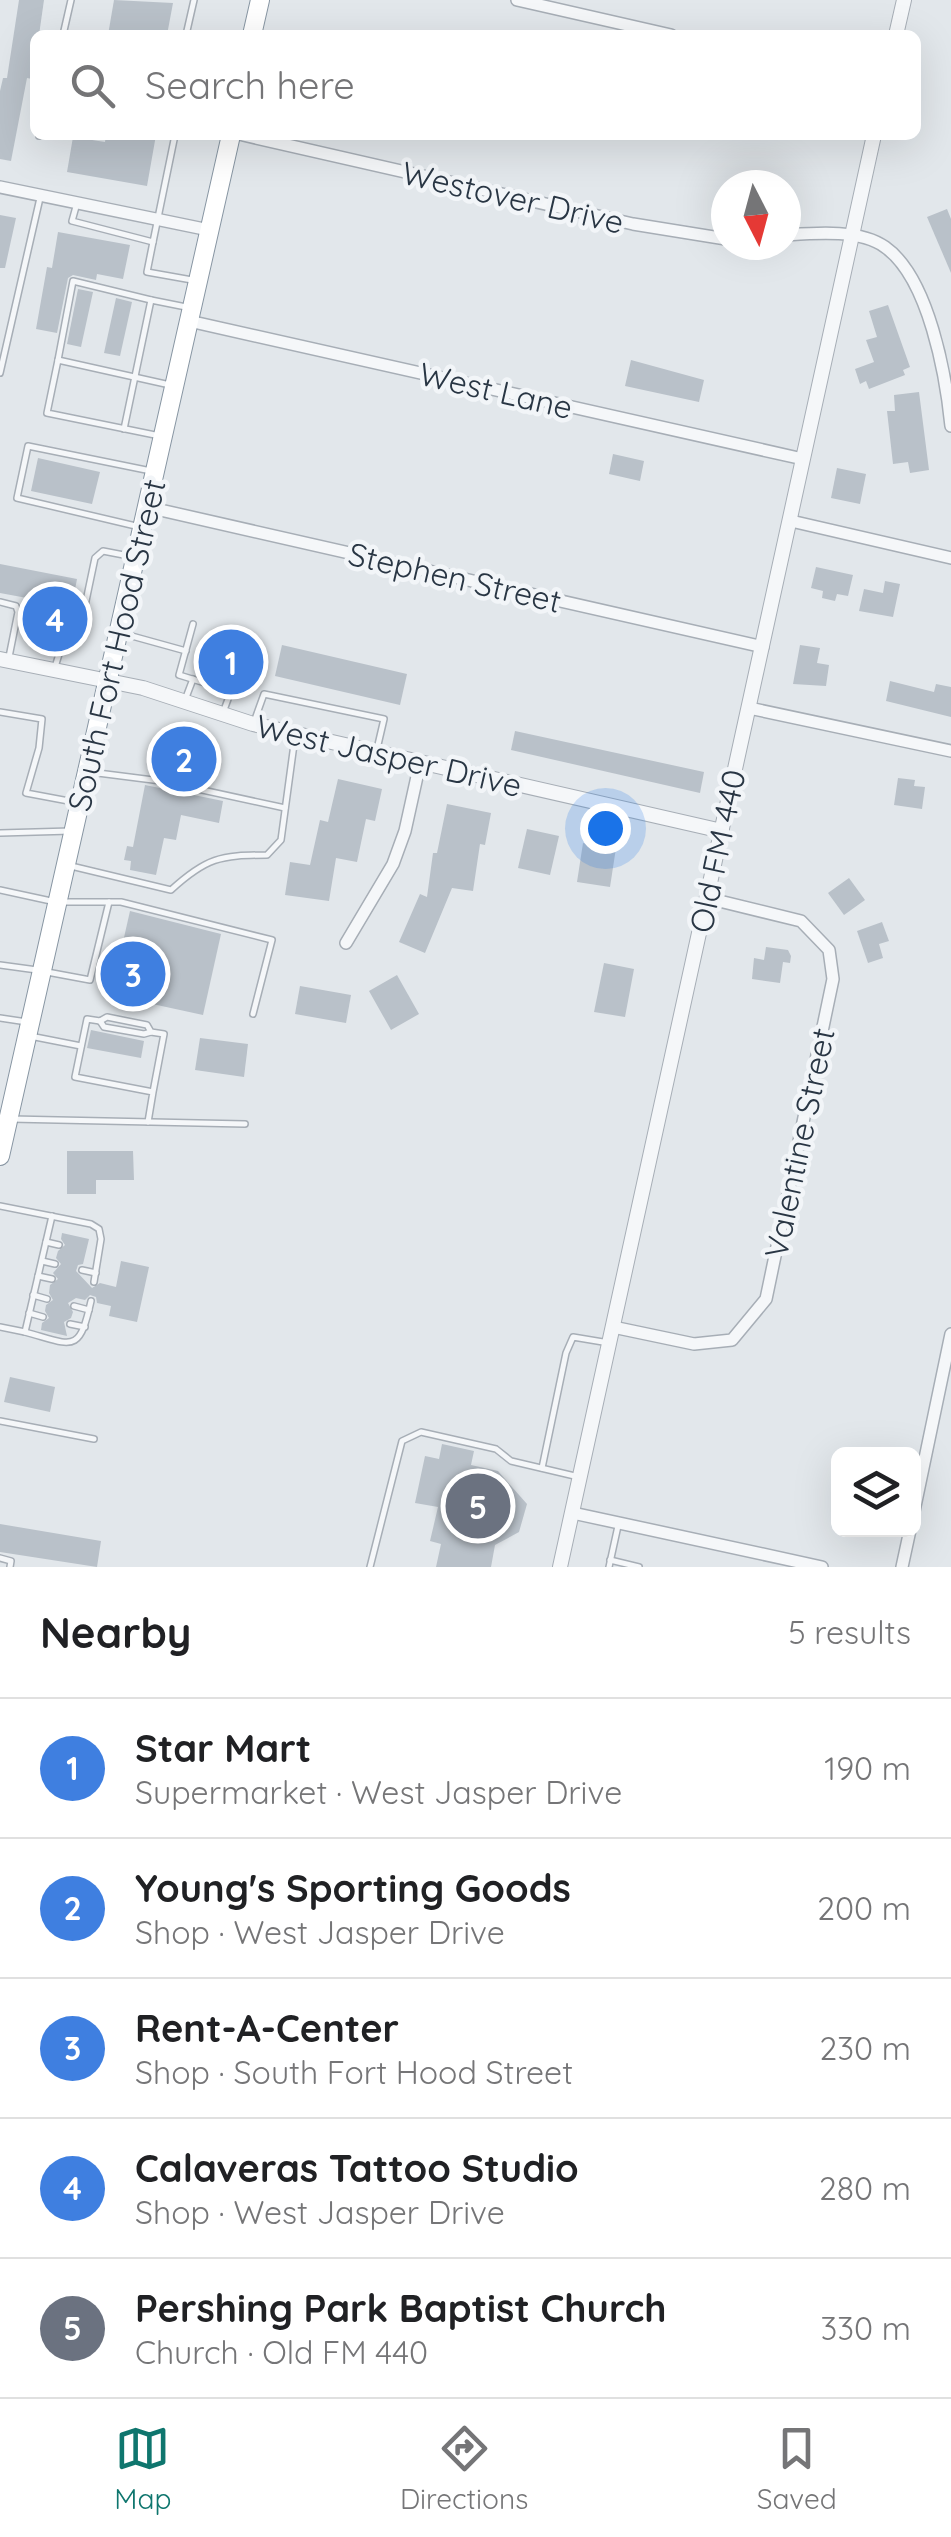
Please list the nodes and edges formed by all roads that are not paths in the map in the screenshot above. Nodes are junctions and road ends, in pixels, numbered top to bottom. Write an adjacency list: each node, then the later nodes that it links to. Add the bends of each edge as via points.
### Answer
1 (71, 0): 6 (lane)
2 (194, 0): 7 (lane)
3 (259, 0): 8 (highway)
4 (517, 0): 9 (street)
5 (904, 0): 10 (street)
6 (63, 30)
7 (187, 30)
8 (253, 30)
9 (649, 30)
10 (897, 30)
11 (175, 140): 18 (lane)
12 (230, 140): 19 (highway, South Fort Hood Street)
13 (265, 140): 22 (street, Westover Drive)
14 (873, 140): 21 (street, Old FM 440)
15 (0, 187): 16 (street)
16 (41, 196): 17 (street); 28 (lane)
17 (76, 203): 18 (street); 23 (lane, via 72,221)
18 (159, 220): 19 (street); 23 (lane)
19 (209, 230): 24 (highway, South Fort Hood Street)
20 (801, 235): 21 (street)
21 (852, 235): 31 (street, via 886,247 923,303); 34 (street, Old FM 440)
22 (711, 237)
23 (154, 242): 24 (lane, via 147,272)
24 (198, 282): 26 (highway, South Fort Hood Street)
25 (151, 300): 26 (lane); 27 (lane, via 73,281); 29 (lane)
26 (191, 314): 30 (highway, South Fort Hood Street); 34 (street, West Lane)
27 (58, 360): 29 (lane); 32 (lane, via 47,413)
28 (0, 372)
29 (134, 377): 30 (lane); 32 (lane)
30 (174, 386): 33 (highway, South Fort Hood Street)
31 (951, 426)
32 (124, 428): 33 (lane)
33 (163, 436): 35 (highway, South Fort Hood Street)
34 (803, 458): 37 (street, Old FM 440)
35 (155, 472): 36 (highway, South Fort Hood Street); 38 (lane, via 28,446 17,498)
36 (147, 507): 38 (highway, South Fort Hood Street); 44 (street, Stephen Street)
37 (791, 521): 40 (street); 44 (street, Old FM 440)
38 (142, 528): 39 (highway, South Fort Hood Street)
39 (136, 557): 43 (highway, South Fort Hood Street); 47 (lane, via 104,551 94,558 78,639 60,651)
40 (951, 558)
41 (0, 602): 46 (lane, via 18,612)
42 (194, 624): 45 (lane)
43 (119, 632): 45 (lane); 49 (highway, South Fort Hood Street)
44 (763, 647): 51 (street, Old FM 440)
45 (186, 651): 48 (lane, via 180,675)
46 (4, 660): 47 (street, West Jasper Drive)
47 (54, 670): 49 (street, West Jasper Drive)
48 (193, 679): 50 (lane); 53 (lane, via 231,691)
49 (108, 680): 50 (street, West Jasper Drive); 59 (highway, South Fort Hood Street)
50 (185, 701): 53 (street, West Jasper Drive)
51 (749, 708): 56 (street); 62 (street, Old FM 440)
52 (0, 712): 60 (lane, via 42,719 26,793)
53 (222, 714): 54 (street, West Jasper Drive)
54 (253, 724): 55 (street, West Jasper Drive); 57 (lane, via 264,694 384,719)
55 (296, 734): 57 (street, West Jasper Drive); 61 (lane)
56 (951, 751)
57 (376, 752): 58 (street, West Jasper Drive)
58 (420, 763): 62 (street, West Jasper Drive); 70 (street, via 392,864)
59 (87, 772): 60 (highway, South Fort Hood Street); 61 (lane, via 161,780)
60 (80, 803): 63 (highway, South Fort Hood Street)
61 (285, 808): 65 (lane, via 280,840 267,855 232,855 198,865 171,890)
62 (722, 830): 67 (street, Old FM 440)
63 (74, 831): 64 (lane); 65 (highway, South Fort Hood Street)
64 (0, 833)
65 (66, 864): 68 (highway, South Fort Hood Street)
66 (0, 890): 68 (lane)
67 (707, 898): 105 (street, Old FM 440); 105 (street, Valentine Street, via 801,921 828,950 833,979 766,1299 732,1340 694,1344)
68 (58, 902): 69 (lane); 72 (highway, South Fort Hood Street)
69 (109, 902): 72 (lane, via 90,980); 73 (lane, via 272,940)
70 (346, 943)
71 (0, 965): 72 (lane)
72 (42, 971): 75 (highway, South Fort Hood Street)
73 (253, 1014)
74 (0, 1018): 75 (lane)
75 (29, 1029): 76 (lane); 78 (highway, South Fort Hood Street)
76 (81, 1046): 77 (lane, via 76,1077); 77 (lane, via 87,1018 164,1034)
77 (154, 1092): 79 (lane)
78 (7, 1109): 79 (lane); 81 (highway, South Fort Hood Street)
79 (148, 1122): 80 (lane)
80 (245, 1124)
81 (0, 1154)
82 (0, 1206): 83 (lane)
83 (52, 1216): 84 (lane); 87 (lane, via 99,1229)
84 (46, 1242): 85 (lane); 88 (lane)
85 (59, 1245)
86 (86, 1252): 87 (lane)
87 (99, 1254): 91 (lane)
88 (42, 1261): 89 (lane); 92 (lane)
89 (55, 1264)
90 (82, 1270): 91 (lane)
91 (96, 1273): 94 (lane)
92 (38, 1276): 93 (lane); 95 (lane)
93 (52, 1279)
94 (94, 1282)
95 (33, 1296): 96 (lane); 100 (lane)
96 (48, 1299)
97 (91, 1301): 99 (lane)
98 (74, 1306): 99 (lane)
99 (90, 1310): 104 (lane)
100 (29, 1313): 101 (lane); 106 (lane)
101 (44, 1317)
102 (70, 1324): 104 (lane)
103 (0, 1326): 106 (lane)
104 (85, 1326): 106 (lane, via 76,1342)
105 (613, 1327): 108 (street, Old FM 440)
106 (24, 1332)
107 (951, 1334): 113 (street)
108 (610, 1343): 111 (lane, via 573,1337); 112 (street, Old FM 440)
109 (0, 1421): 110 (lane)
110 (94, 1439)
111 (542, 1468): 112 (lane); 121 (lane, via 511,1461 496,1449 421,1432 402,1441)
112 (580, 1477): 114 (street, Old FM 440)
113 (921, 1478)
114 (573, 1512): 115 (street); 122 (street, Old FM 440)
115 (619, 1523): 118 (lane); 119 (street)
116 (908, 1537): 125 (street)
117 (0, 1558): 120 (lane, via 11,1561)
118 (610, 1564): 123 (lane)
119 (789, 1564): 124 (street)
120 (10, 1567)
121 (370, 1567)
122 (560, 1567)
123 (639, 1567)
124 (822, 1567)
125 (902, 1567)

